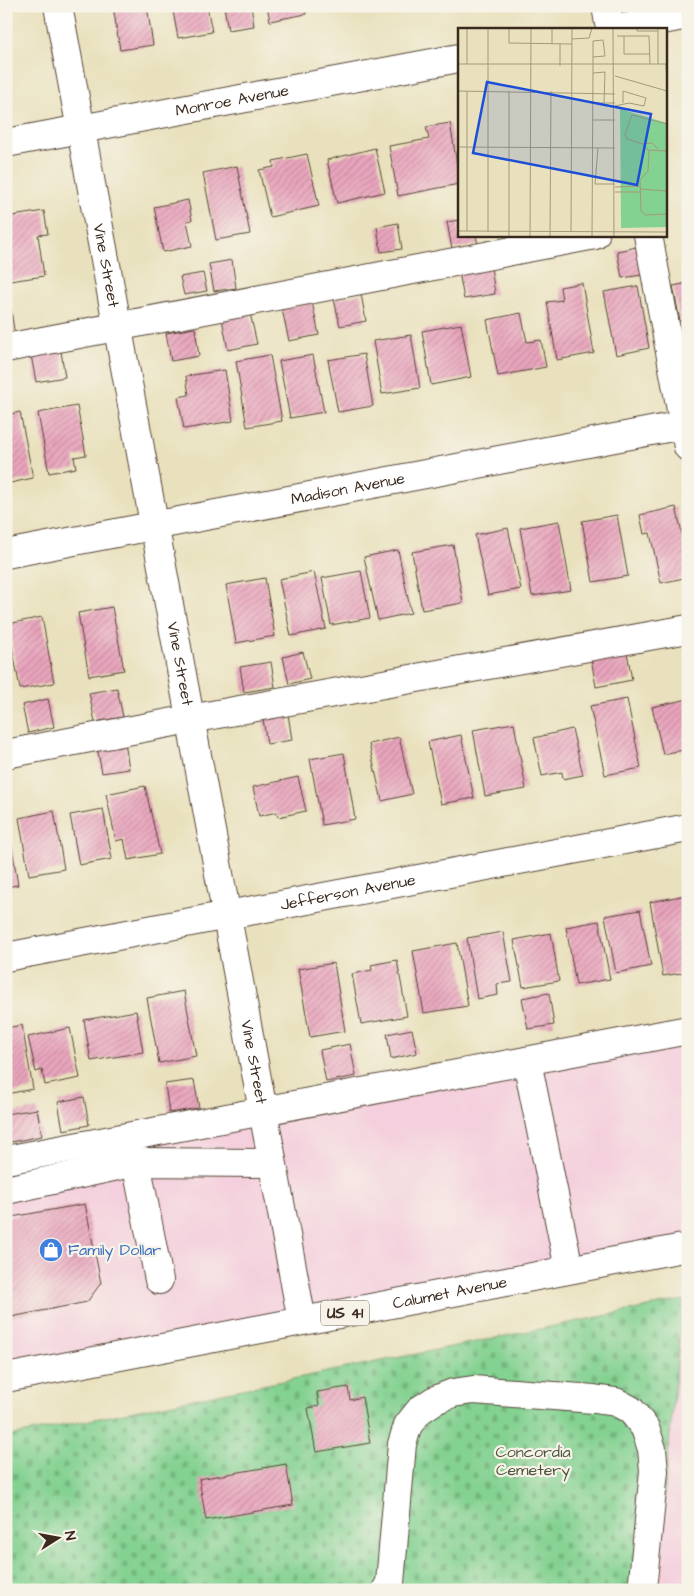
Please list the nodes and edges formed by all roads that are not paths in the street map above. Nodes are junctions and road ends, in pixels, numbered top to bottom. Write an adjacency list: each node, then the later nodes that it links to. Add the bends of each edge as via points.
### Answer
1 (58, 6): 7 (street, Vine Street)
2 (606, 6): 4 (street)
3 (688, 15): 5 (street)
4 (610, 28)
5 (622, 28)
6 (458, 58): 7 (street, Monroe Avenue)
7 (80, 128): 8 (street, Monroe Avenue); 11 (street, Vine Street)
8 (6, 142)
9 (590, 236): 11 (street)
10 (648, 236): 13 (street)
11 (116, 327): 12 (street); 14 (street, Vine Street)
12 (6, 348)
13 (686, 432): 14 (street, Madison Avenue)
14 (154, 526): 15 (street, Madison Avenue); 17 (street, Vine Street)
15 (6, 554)
16 (688, 629): 17 (street)
17 (190, 719): 18 (street); 20 (street, Vine Street)
18 (6, 754)
19 (688, 828): 20 (street, Jefferson Avenue)
20 (226, 916): 21 (street, Jefferson Avenue); 24 (street, Vine Street)
21 (6, 958)
22 (687, 1034): 23 (street)
23 (527, 1061): 24 (street); 30 (street)
24 (262, 1111): 25 (street); 27 (street, Vine Street)
25 (6, 1160)
26 (136, 1162): 27 (street); 28 (street); 31 (street)
27 (272, 1163): 32 (street, Vine Street)
28 (6, 1190)
29 (688, 1247): 30 (street, Calumet Avenue / US 41)
30 (569, 1270): 32 (street, Calumet Avenue / US 41)
31 (159, 1280)
32 (302, 1321): 33 (street, Calumet Avenue / US 41)
33 (6, 1378)
34 (390, 1587): 35 (street, via 402,1444 408,1425 420,1410 435,1400 474,1390 594,1399 616,1402 632,1410 645,1428 652,1449 654,1471)
35 (642, 1590)

